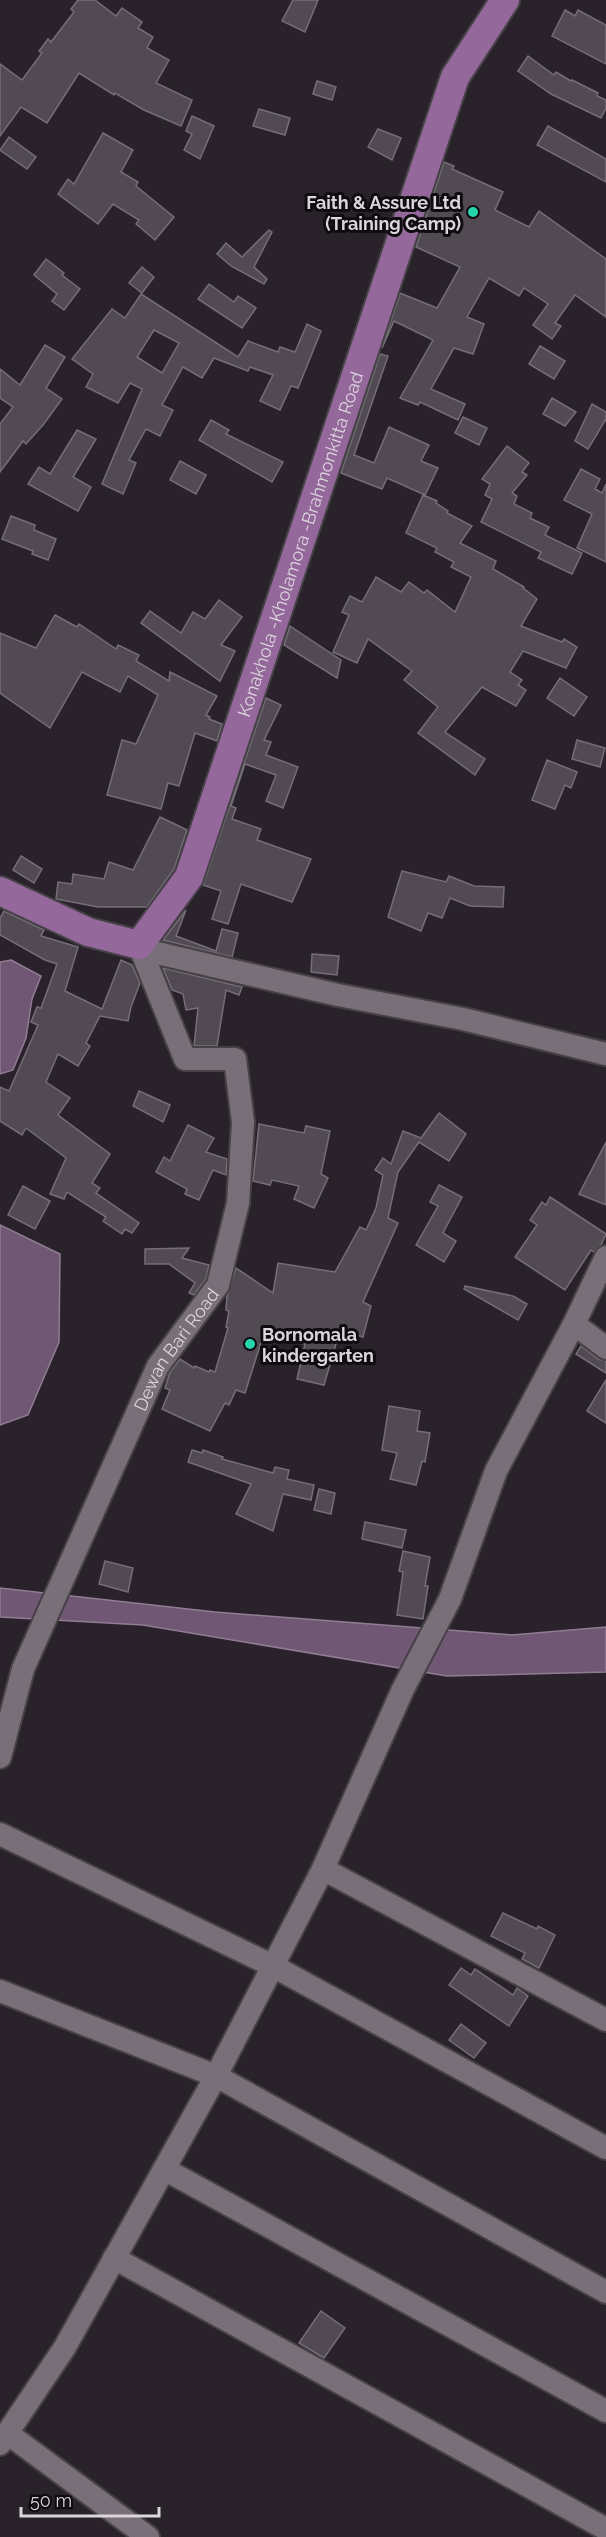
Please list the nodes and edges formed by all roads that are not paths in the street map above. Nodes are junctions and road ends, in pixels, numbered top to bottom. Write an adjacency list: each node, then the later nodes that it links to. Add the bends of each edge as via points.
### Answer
1 (505, 0): 3 (main road, Konakhola -Kholamora -Brahmonkitta Road, via 455,77 189,877)
2 (0, 891): 3 (main road, via 88,932)
3 (139, 947): 4 (street); 8 (street, Dewan Bari Road, via 185,1059 235,1059 243,1122 238,1203 218,1286 158,1366 23,1668)
4 (606, 1054)
5 (606, 1257): 6 (street)
6 (574, 1324): 7 (street); 10 (street, via 496,1471 450,1599 404,1689)
7 (606, 1348)
8 (0, 1757)
9 (0, 1834): 11 (street)
10 (323, 1869): 11 (street); 13 (street)
11 (273, 1966): 14 (street); 15 (street)
12 (0, 1991): 14 (street)
13 (606, 2020)
14 (216, 2076): 16 (street); 18 (street)
15 (606, 2148)
16 (164, 2169): 17 (street); 19 (street)
17 (114, 2258): 20 (street, via 65,2347); 21 (street)
18 (606, 2292)
19 (606, 2411)
20 (3, 2439): 22 (street)
21 (606, 2529)
22 (148, 2537)

